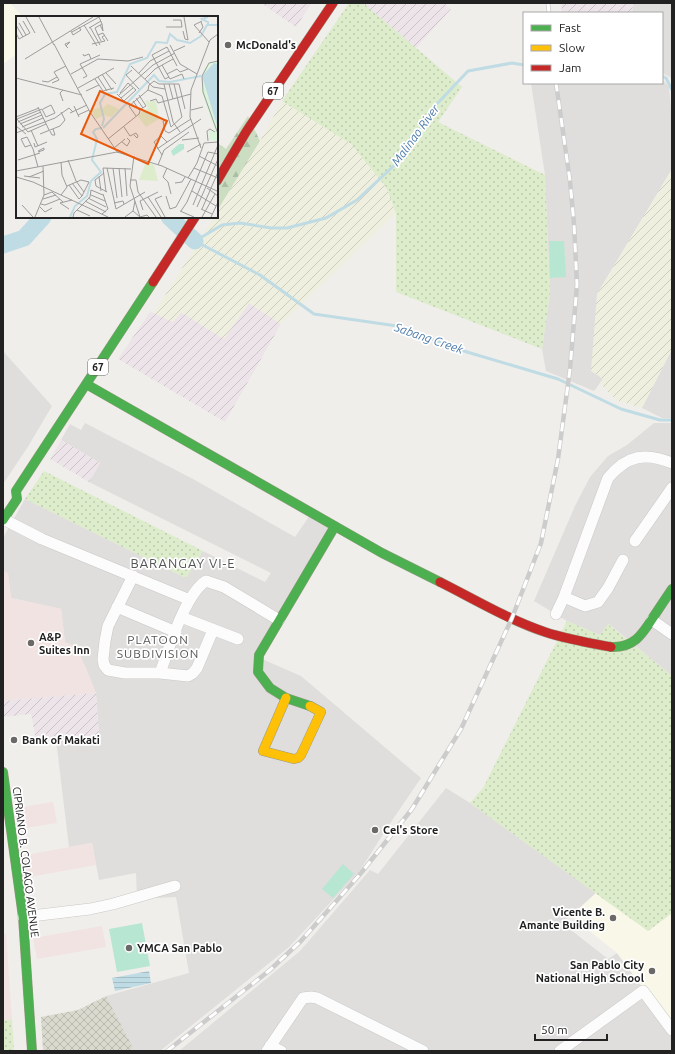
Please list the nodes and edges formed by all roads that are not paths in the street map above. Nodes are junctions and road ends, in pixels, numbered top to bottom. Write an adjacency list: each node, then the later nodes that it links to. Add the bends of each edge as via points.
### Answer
1 (333, 3): 2 (street, 67, via 246,132)
2 (218, 179)
3 (193, 220): 4 (street, 67)
4 (86, 384): 7 (street, 67); 10 (street)
5 (672, 463): 15 (street, via 646,455 616,468 608,478)
6 (672, 488): 11 (street)
7 (16, 491): 8 (street, 67); 9 (street, 67, via 17,499)
8 (6, 497)
9 (3, 519): 13 (street, via 42,539)
10 (335, 526): 20 (street); 21 (street, via 382,553 499,612 545,632 594,644 624,646 641,636)
11 (634, 541)
12 (623, 560): 15 (street, via 598,602 586,606)
13 (133, 576): 16 (street); 17 (street)
14 (672, 589): 21 (street)
15 (564, 596): 18 (street)
16 (190, 600): 19 (street); 20 (street, via 200,585 206,581 224,587)
17 (117, 607): 23 (street); 26 (street, via 108,626 104,665 113,672)
18 (556, 614)
19 (181, 617): 22 (street); 23 (street)
20 (279, 620): 27 (street, via 259,655 258,672 270,688)
21 (652, 620): 24 (street)
22 (213, 630): 25 (street); 26 (street, via 193,673 188,676)
23 (176, 632): 26 (street)
24 (672, 634)
25 (238, 639)
26 (160, 673)
27 (286, 698): 27 (street, via 321,712 301,755 294,759 263,751)
28 (3, 772): 29 (street, CIPRIANO B. COLAGO AVENUE)
29 (7, 826): 31 (street, CIPRIANO B. COLAGO AVENUE)
30 (175, 886): 31 (street, via 90,909)
31 (22, 917): 34 (street, CIPRIANO B. COLAGO AVENUE)
32 (672, 1030): 37 (street, via 643,991)
33 (268, 1048): 35 (street); 36 (street, via 303,998 311,997)
34 (32, 1051)
35 (281, 1051)
36 (423, 1051)
37 (560, 1051)

